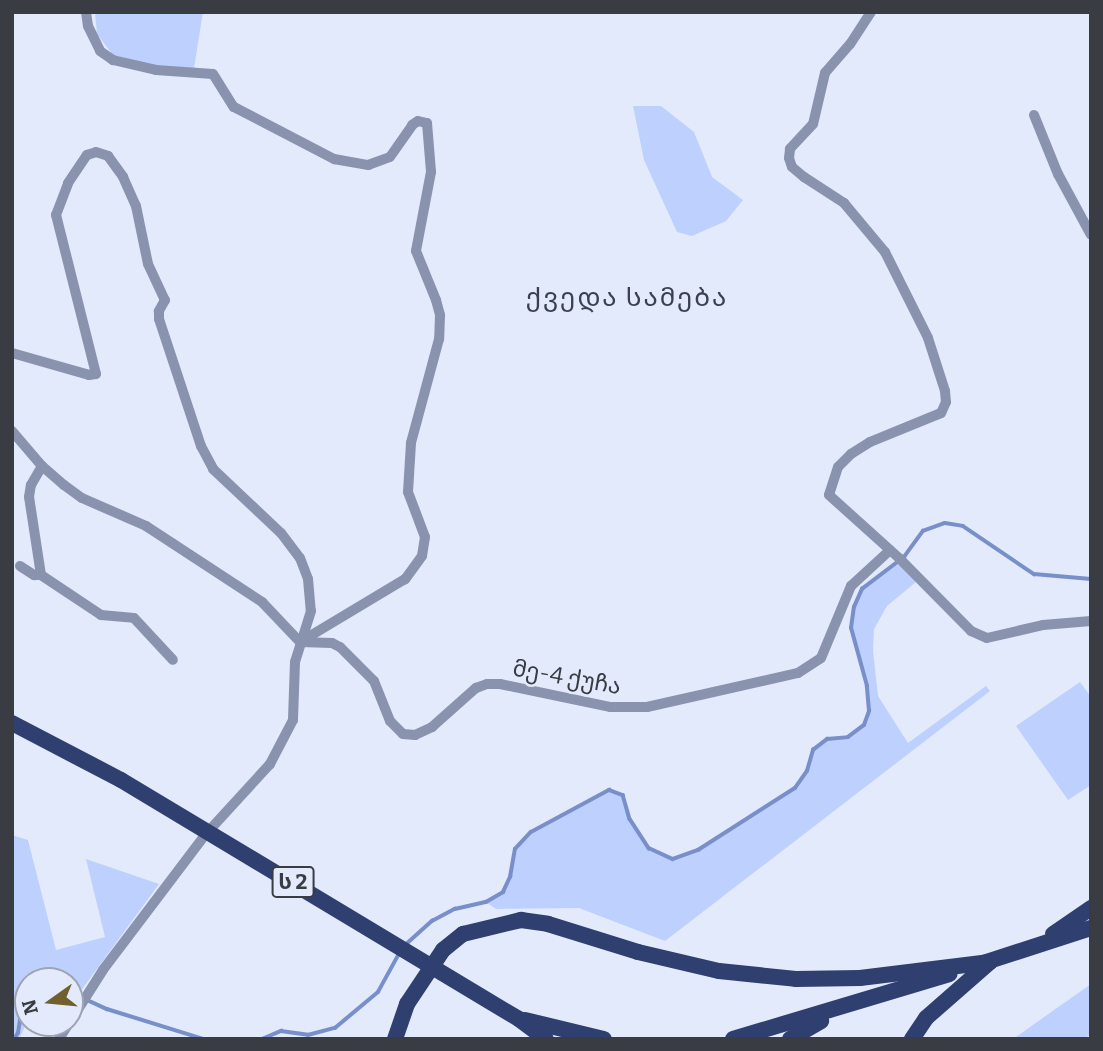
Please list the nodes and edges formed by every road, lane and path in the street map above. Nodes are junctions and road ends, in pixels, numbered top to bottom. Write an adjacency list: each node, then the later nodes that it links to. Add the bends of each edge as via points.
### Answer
1 (86, 12): 12 (street, via 100,51 113,60 156,70 213,74 234,107 334,159 368,165 390,157 412,125 427,123 431,172 416,251 440,315 439,340 411,443 408,492 425,537 422,556 405,579)
2 (871, 12): 8 (street, via 829,66 813,124 790,149 789,158 804,177 844,203 886,252 928,338 945,391 941,413 870,442 851,454 831,480 829,495)
3 (1034, 115): 4 (street, via 1058,174)
4 (1091, 235)
5 (12, 353): 12 (street, via 96,374 56,215 68,183 87,155 108,156 135,206 148,264 165,300 159,319 201,446 214,469 281,533 300,558 308,579 311,611)
6 (12, 431): 7 (street)
7 (42, 466): 10 (street, via 29,497); 12 (street, via 82,498 146,526 262,602)
8 (890, 550): 11 (street, via 971,631 987,638 1043,625); 12 (street, მე-4 ქუჩა, via 851,586 821,658 810,667 647,707 610,707 487,684 476,688 432,727 415,735 403,734 390,721 374,681 352,656 332,643)
9 (20, 566): 10 (street)
10 (41, 575): 13 (street, via 101,615 134,618)
11 (1091, 621)
12 (300, 642): 19 (street, via 293,720 270,764 205,835)
13 (173, 660)
14 (12, 723): 21 (highway, ს 2, via 121,780)
15 (1091, 908): 17 (highway)
16 (1091, 928): 17 (highway)
17 (1039, 943): 18 (highway)
18 (990, 961): 20 (highway); 22 (highway, via 860,978 796,979 719,971 638,952 548,923 521,920 463,934 443,950 407,1004); 27 (highway, via 926,1018)
19 (84, 1000)
20 (852, 1004): 25 (highway); 26 (highway)
21 (519, 1019): 23 (highway, ს 2); 24 (highway)
22 (395, 1039)
23 (546, 1039)
24 (604, 1039)
25 (733, 1039)
26 (790, 1039)
27 (912, 1039)

